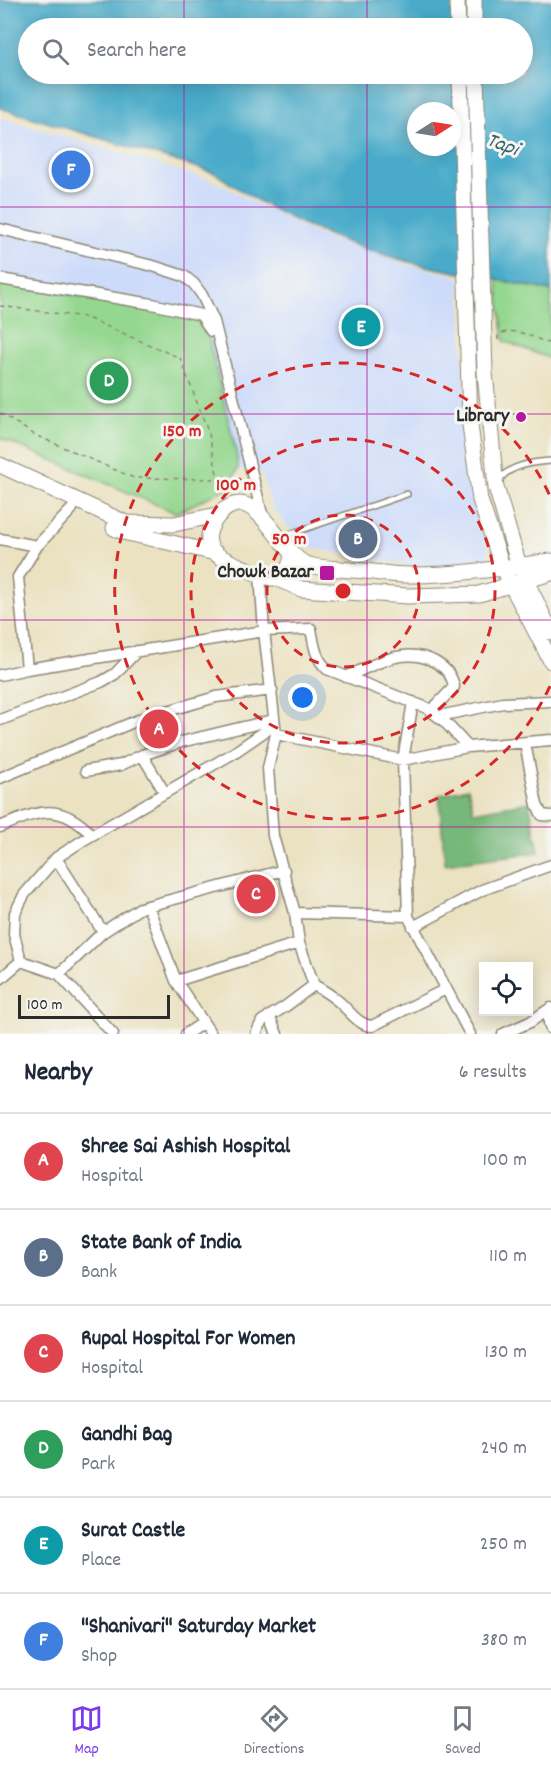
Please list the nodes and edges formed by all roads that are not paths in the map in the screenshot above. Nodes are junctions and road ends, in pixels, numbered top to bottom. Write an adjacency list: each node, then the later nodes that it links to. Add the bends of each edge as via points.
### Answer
1 (458, 0): 3 (main road)
2 (474, 0): 4 (main road)
3 (458, 18)
4 (474, 18)
5 (460, 84): 13 (main road, via 470,425)
6 (476, 84): 12 (main road, via 485,373)
7 (0, 229): 17 (street, via 153,266 184,276 194,284 213,321)
8 (0, 279): 17 (street, via 201,315 210,326)
9 (551, 461): 12 (lane, via 508,471)
10 (0, 465): 16 (main road, via 126,522 174,524)
11 (0, 476): 15 (main road)
12 (496, 487): 13 (lane); 24 (main road)
13 (479, 492): 24 (main road)
14 (407, 494): 18 (lane)
15 (72, 509): 20 (street); 21 (main road, via 123,532)
16 (217, 515): 17 (main road, via 239,504); 21 (main road, via 209,536)
17 (259, 515): 18 (main road)
18 (280, 538): 22 (main road)
19 (0, 539): 20 (street)
20 (37, 546): 32 (street, via 18,577)
21 (216, 554): 25 (main road)
22 (292, 555): 24 (main road, via 309,566 409,575); 26 (main road, via 287,571)
23 (551, 561): 24 (main road)
24 (511, 567): 27 (main road)
25 (260, 575): 26 (main road); 28 (street)
26 (278, 579): 27 (main road, via 302,589 408,596 479,594)
27 (532, 579): 29 (main road); 31 (main road)
28 (264, 632): 30 (street); 34 (street, via 311,629 320,663); 35 (street)
29 (551, 632)
30 (137, 651): 32 (street); 39 (street, via 115,674 101,682)
31 (551, 661)
32 (27, 669): 33 (street)
33 (0, 675)
34 (346, 677): 37 (street); 38 (street, via 401,655 422,656 441,665 454,683)
35 (272, 690): 40 (street); 47 (street, via 216,697 142,718)
36 (551, 701): 38 (street, via 503,703)
37 (413, 702): 38 (street); 45 (street)
38 (435, 714): 43 (street)
39 (0, 720)
40 (274, 726): 44 (street, via 181,742); 45 (street); 48 (street); 54 (street, via 268,780 273,836)
41 (551, 740): 42 (street)
42 (525, 743): 43 (street); 49 (street, via 537,805 542,815)
43 (468, 747): 45 (street)
44 (142, 755): 46 (street, via 121,765); 48 (street)
45 (403, 760): 57 (street)
46 (86, 771)
47 (0, 778)
48 (165, 793): 51 (street)
49 (551, 816)
50 (0, 827): 51 (street, via 27,816 52,812 79,822)
51 (92, 835): 52 (street)
52 (56, 858): 59 (street); 61 (street, via 24,895 15,913 14,934)
53 (551, 865): 58 (street, via 482,890)
54 (284, 870): 55 (street); 56 (street)
55 (148, 906): 59 (street); 64 (street)
56 (295, 913): 57 (street); 60 (street)
57 (408, 916): 58 (street)
58 (414, 927): 66 (street)
59 (104, 932): 62 (street)
60 (298, 943): 64 (street); 65 (street)
61 (21, 961): 62 (street); 63 (street)
62 (59, 974): 71 (street)
63 (0, 979)
64 (176, 981): 69 (street)
65 (314, 985): 66 (street, via 359,1021 372,1026); 68 (street)
66 (446, 989): 76 (street)
67 (550, 1009): 70 (street); 77 (street)
68 (269, 1016): 74 (street); 75 (street)
69 (204, 1023): 72 (street); 73 (street)
70 (551, 1029)
71 (113, 1034)
72 (186, 1034)
73 (211, 1034)
74 (256, 1034)
75 (277, 1034)
76 (470, 1034)
77 (503, 1034)

